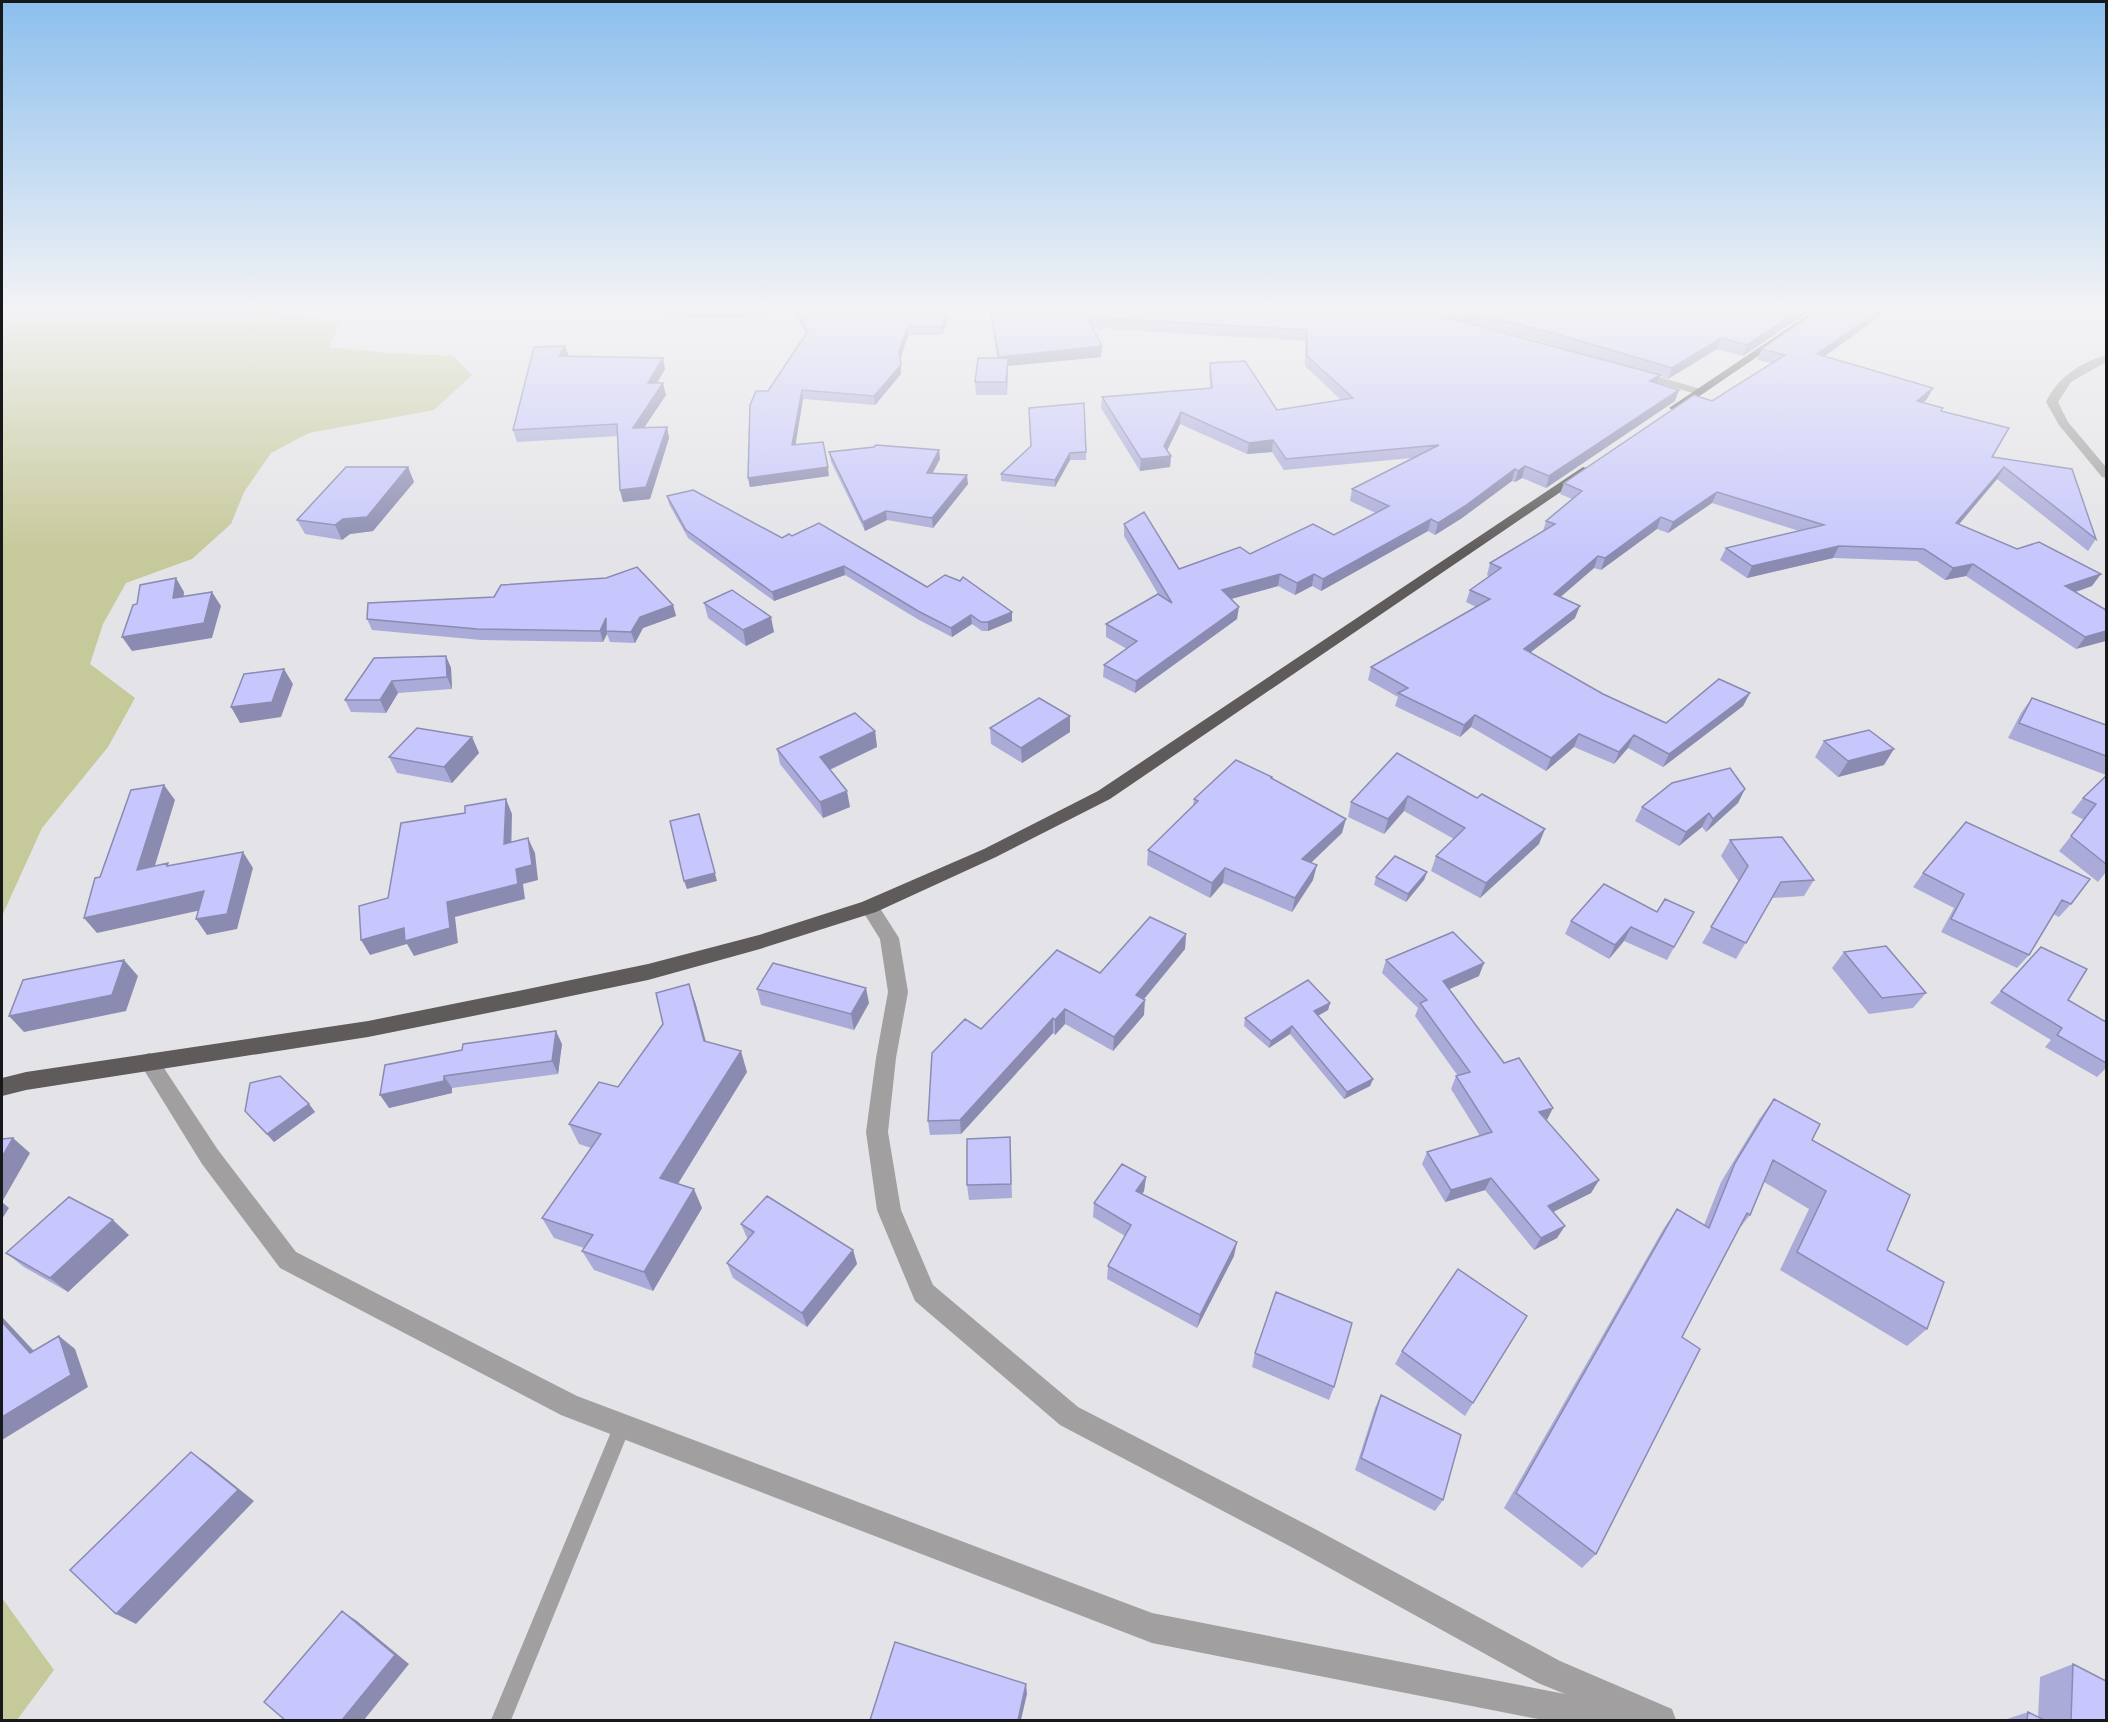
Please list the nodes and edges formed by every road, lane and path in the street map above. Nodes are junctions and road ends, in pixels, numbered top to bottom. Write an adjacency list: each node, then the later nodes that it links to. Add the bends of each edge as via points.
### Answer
1 (1700, 392): 3 (highway)
2 (2055, 392): 5 (street, via 2052,402 2063,423)
3 (1662, 418)
4 (1595, 463): 6 (highway, via 1104,795 990,853)
5 (2106, 474)
6 (869, 907): 7 (highway, via 648,972 368,1029); 12 (street, via 889,938 898,992 877,1132 889,1210 924,1293 1069,1416 1549,1672)
7 (149, 1062): 8 (highway); 9 (street, via 210,1157 288,1260 570,1406)
8 (2, 1087)
9 (622, 1426): 10 (lane); 11 (street, via 1152,1628)
10 (501, 1720)
11 (1618, 1720)
12 (1661, 1720)

